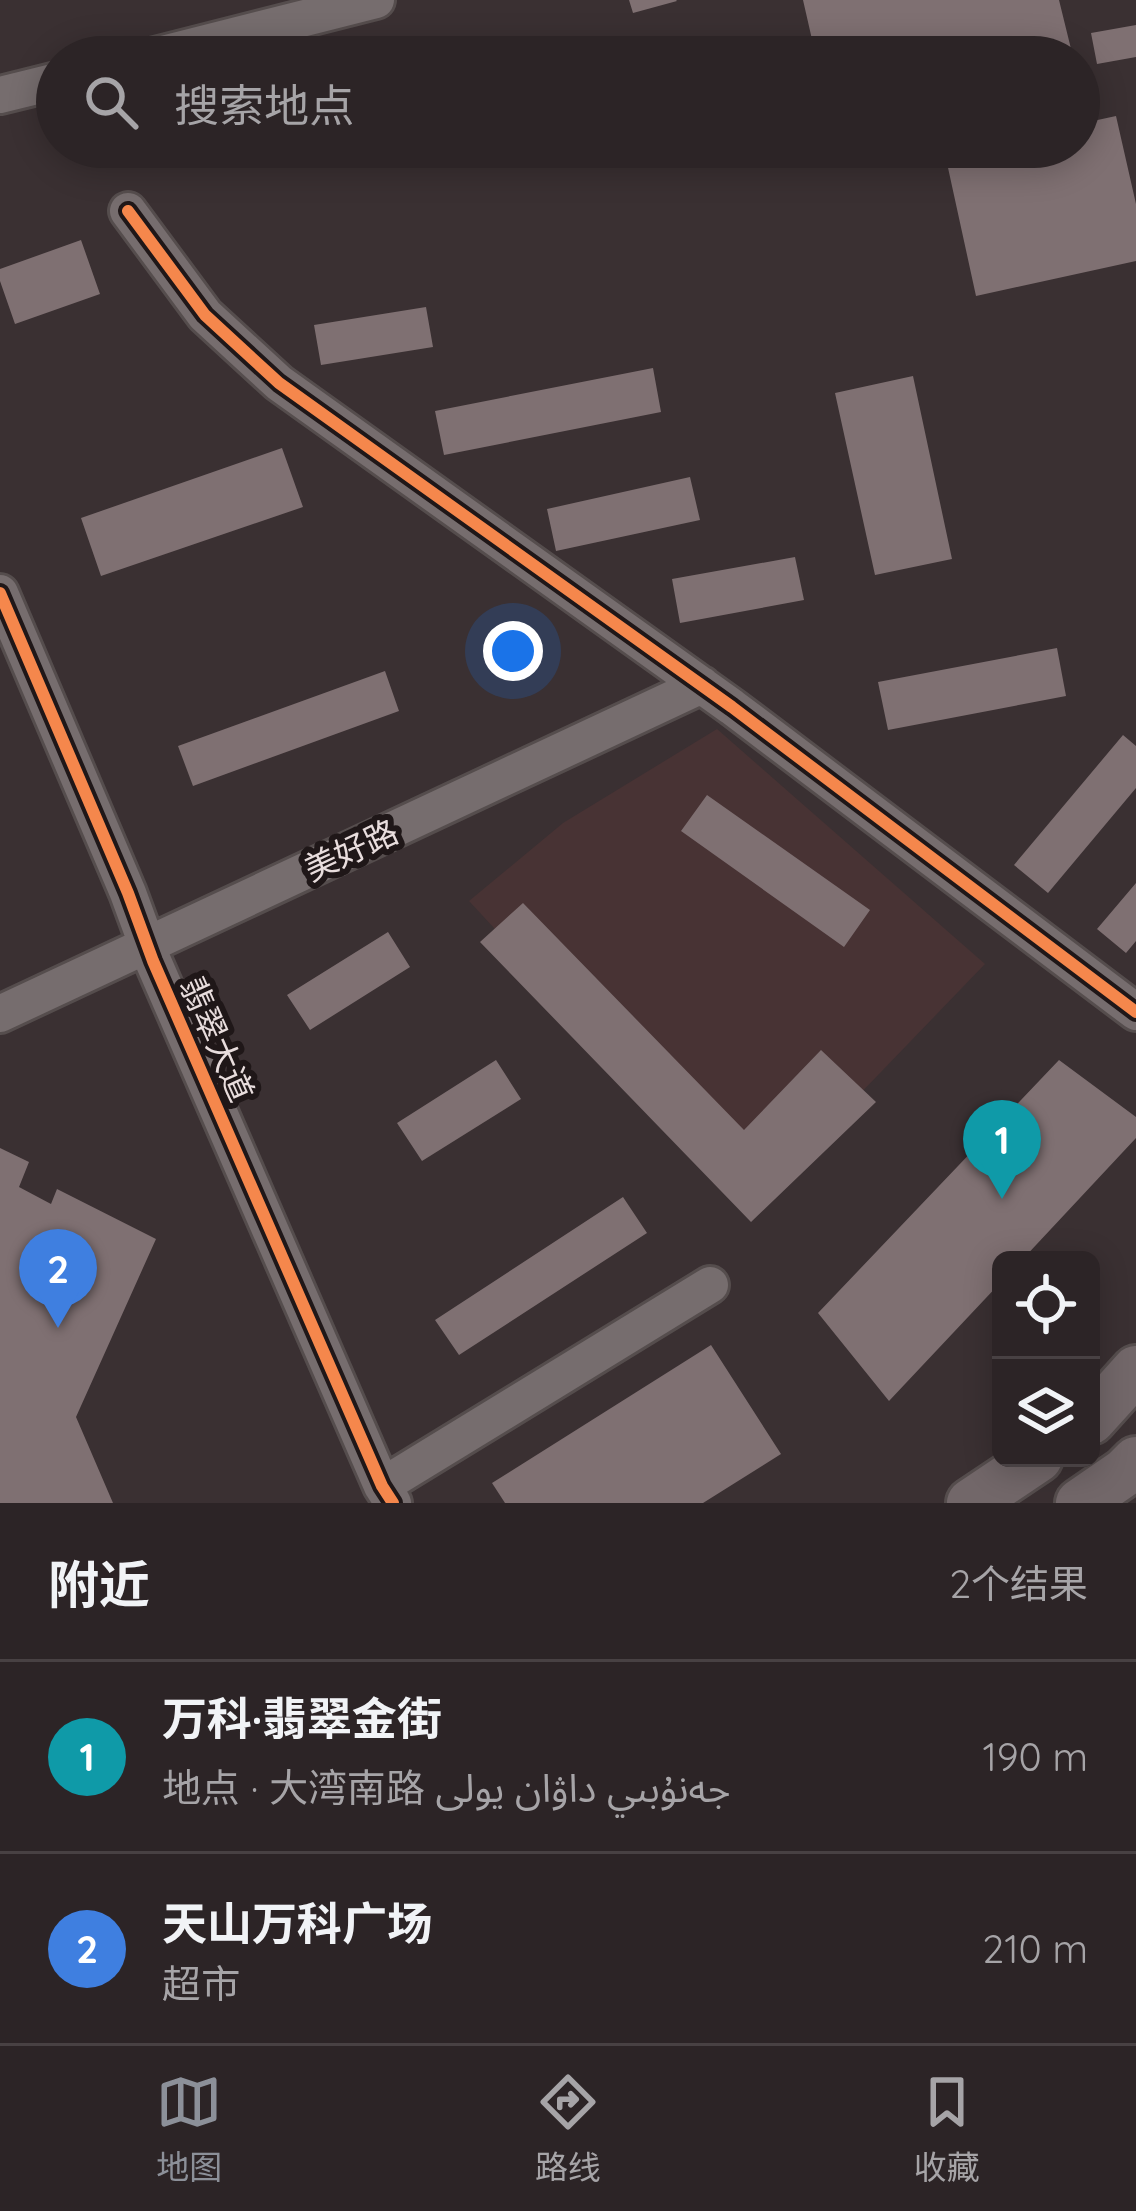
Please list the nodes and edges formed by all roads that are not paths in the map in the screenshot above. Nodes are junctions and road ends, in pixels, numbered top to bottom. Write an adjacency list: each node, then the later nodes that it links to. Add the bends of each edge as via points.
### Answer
1 (376, 0): 2 (street)
2 (234, 36)
3 (36, 86): 4 (street)
4 (0, 95)
5 (128, 211): 7 (street, via 205,315 279,383)
6 (0, 593): 8 (street, 翡翠大道)
7 (702, 686): 8 (street, 美好路); 9 (street)
8 (147, 946): 10 (street, 美好路); 16 (street, 翡翠大道)
9 (1136, 1012)
10 (0, 1014)
11 (710, 1285): 16 (street)
12 (1136, 1370): 13 (main road)
13 (1100, 1410)
14 (1136, 1461): 18 (main road)
15 (1025, 1467): 17 (main road)
16 (387, 1494)
17 (971, 1503)
18 (1080, 1503)

